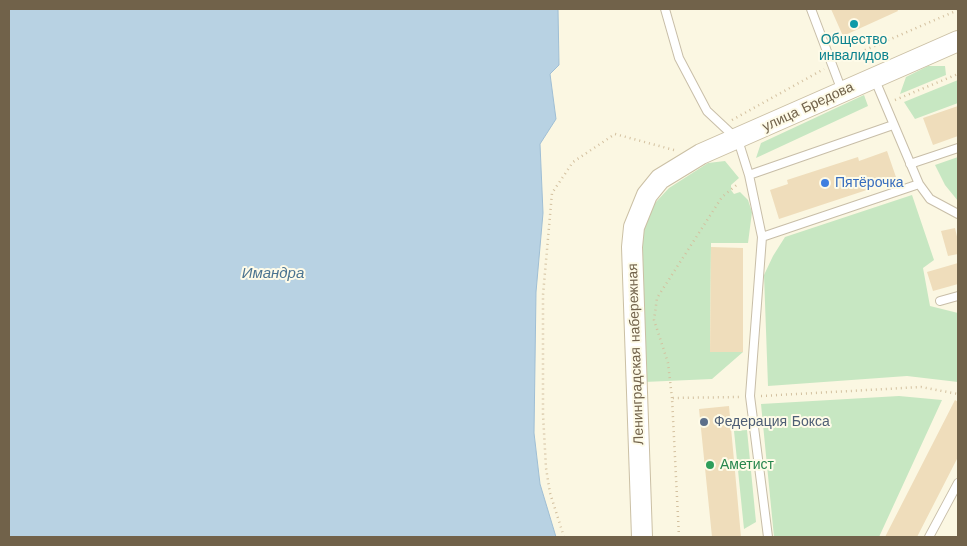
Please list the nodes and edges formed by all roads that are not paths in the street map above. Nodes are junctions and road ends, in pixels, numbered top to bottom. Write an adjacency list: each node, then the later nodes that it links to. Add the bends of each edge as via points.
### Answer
1 (665, 9): 7 (lane, via 679,58 707,111)
2 (811, 9): 5 (lane)
3 (958, 41): 4 (main road, улица Бредова)
4 (874, 78): 5 (main road, улица Бредова); 6 (lane)
5 (842, 90): 7 (main road, улица Бредова)
6 (893, 125): 9 (lane); 10 (lane)
7 (738, 140): 10 (lane); 11 (main road, улица Бредова, via 701,154)
8 (958, 148): 9 (lane)
9 (910, 164): 12 (lane)
10 (750, 175): 14 (lane)
11 (660, 179): 18 (main road, Ленинградская набережная, via 638,212 632,247)
12 (919, 184): 13 (lane, via 930,199); 14 (lane)
13 (958, 214)
14 (762, 237): 19 (lane, via 750,396)
15 (958, 296): 16 (lane)
16 (940, 301)
17 (958, 482): 20 (lane)
18 (642, 537)
19 (768, 537)
20 (929, 537)

